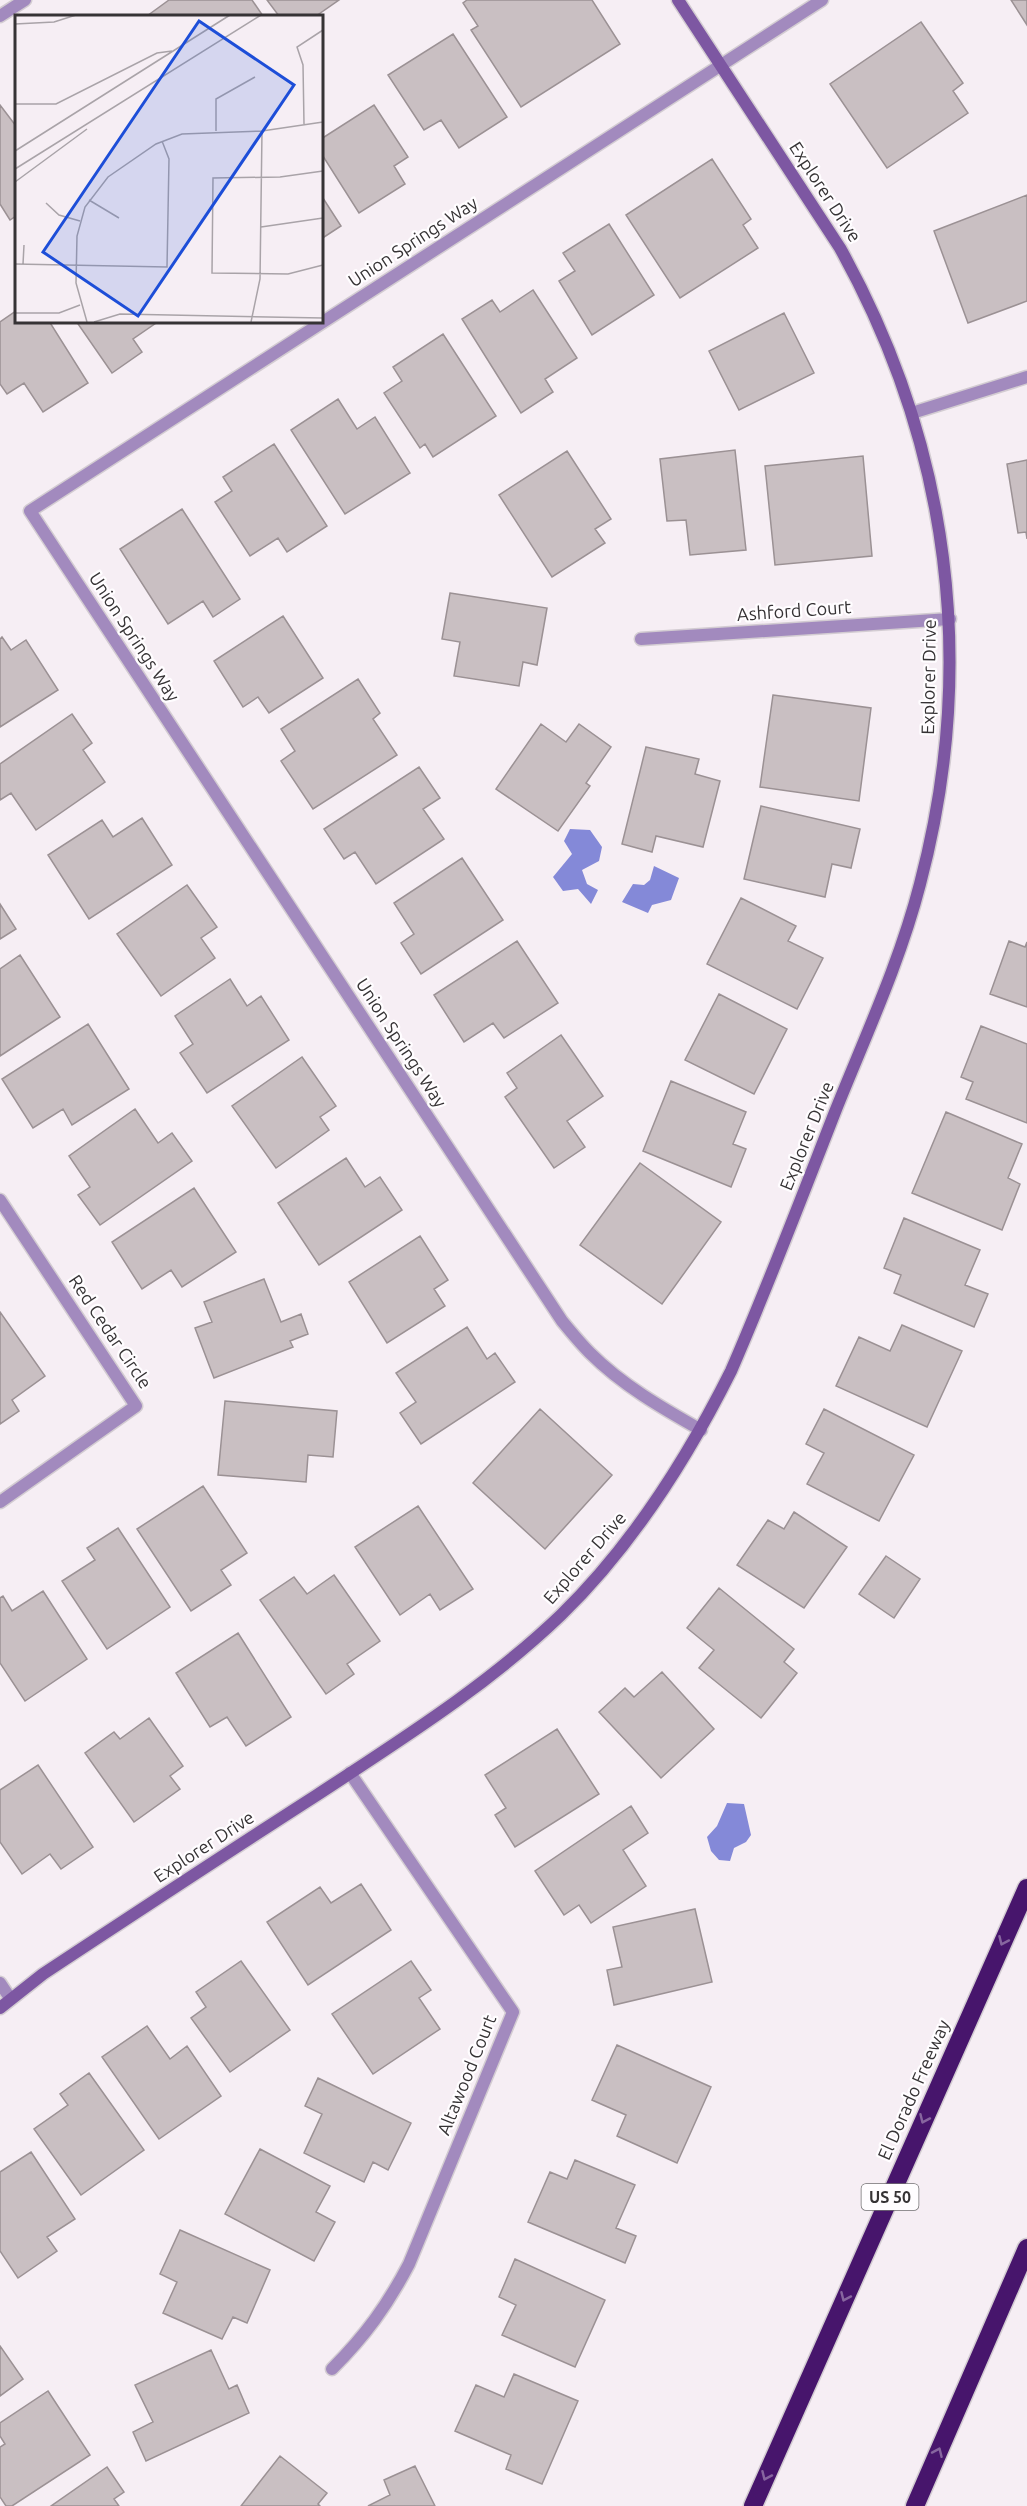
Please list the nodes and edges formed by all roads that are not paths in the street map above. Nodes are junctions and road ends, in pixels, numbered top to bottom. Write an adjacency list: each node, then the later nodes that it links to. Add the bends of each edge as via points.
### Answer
1 (25, 0): 4 (street)
2 (678, 0): 5 (street, Explorer Drive)
3 (822, 0): 5 (street)
4 (0, 16)
5 (721, 65): 7 (street, Explorer Drive, via 861,286); 11 (street, Union Springs Way, via 30,511 562,1321 621,1380)
6 (1027, 377): 7 (street)
7 (912, 413): 8 (street, Explorer Drive, via 936,505)
8 (950, 619): 9 (street, Ashford Court); 11 (street, Explorer Drive, via 950,714 939,800 920,886 892,968 756,1314)
9 (640, 639)
10 (0, 1200): 12 (street, Red Cedar Circle, via 136,1406)
11 (701, 1430): 13 (street, Explorer Drive, via 648,1512 561,1614 495,1674)
12 (0, 1502)
13 (350, 1773): 16 (street, Explorer Drive); 19 (street, Altawood Court, via 513,2012 409,2264 369,2329)
14 (1027, 1887): 20 (highway, El Dorado Freeway / US 50, one-way to 20)
15 (0, 1983): 16 (street)
16 (10, 1998): 17 (street, Explorer Drive)
17 (0, 2008)
18 (1027, 2248): 21 (highway, one-way to 18)
19 (332, 2369)
20 (753, 2506)
21 (915, 2506)

